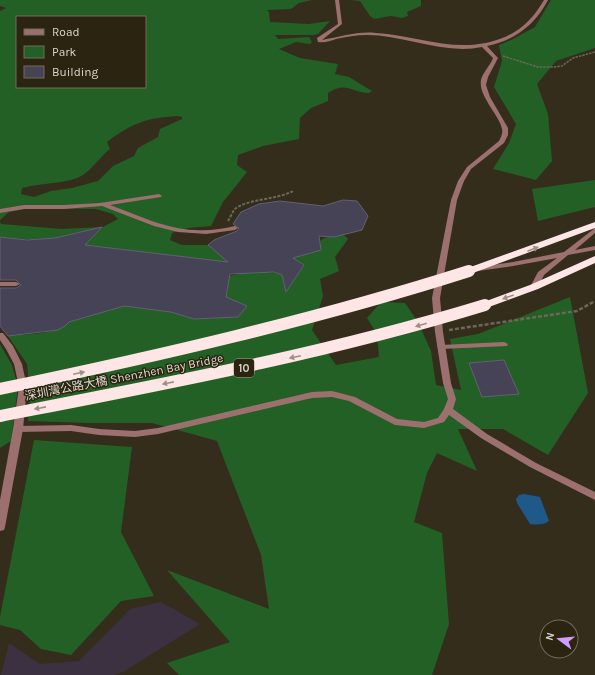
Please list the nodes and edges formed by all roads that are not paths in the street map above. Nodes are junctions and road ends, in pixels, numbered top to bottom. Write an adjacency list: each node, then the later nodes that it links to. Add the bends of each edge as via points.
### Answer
1 (337, 0): 3 (street, via 340,24 319,39 320,41 372,34 442,46)
2 (546, 0): 3 (street, via 530,25)
3 (484, 46): 19 (street, via 496,58 483,86 505,128 505,135 502,142 469,168 454,200 436,298)
4 (159, 196): 5 (street)
5 (103, 205): 6 (street, via 32,206); 8 (street, via 167,228 189,232)
6 (0, 211)
7 (595, 225): 13 (highway, 深圳灣公路大橋 Shenzhen Bay Bridge, one-way to 7)
8 (235, 228)
9 (595, 230): 11 (street)
10 (595, 248): 11 (street)
11 (567, 253): 13 (street); 16 (street, via 541,274)
12 (595, 259): 16 (highway, 10)
13 (473, 270): 20 (highway, 深圳灣公路大橋 Shenzhen Bay Bridge, one-way to 13, bridge, via 277,328 377,301)
14 (0, 284): 15 (street)
15 (16, 284)
16 (534, 287): 22 (highway, 深圳灣公路大橋 Shenzhen Bay Bridge / 10, one-way to 22, bridge, via 405,330 323,351)
17 (0, 334): 23 (street, via 18,364 23,387)
18 (504, 344): 19 (street)
19 (441, 347): 21 (street, via 446,383 452,398)
20 (0, 389)
21 (448, 410): 23 (street, via 441,420 424,425 395,422 352,399 332,394 312,395 158,431 135,434 71,428); 24 (street, via 484,436 533,465)
22 (0, 416)
23 (18, 429): 25 (street)
24 (595, 496)
25 (0, 527)

